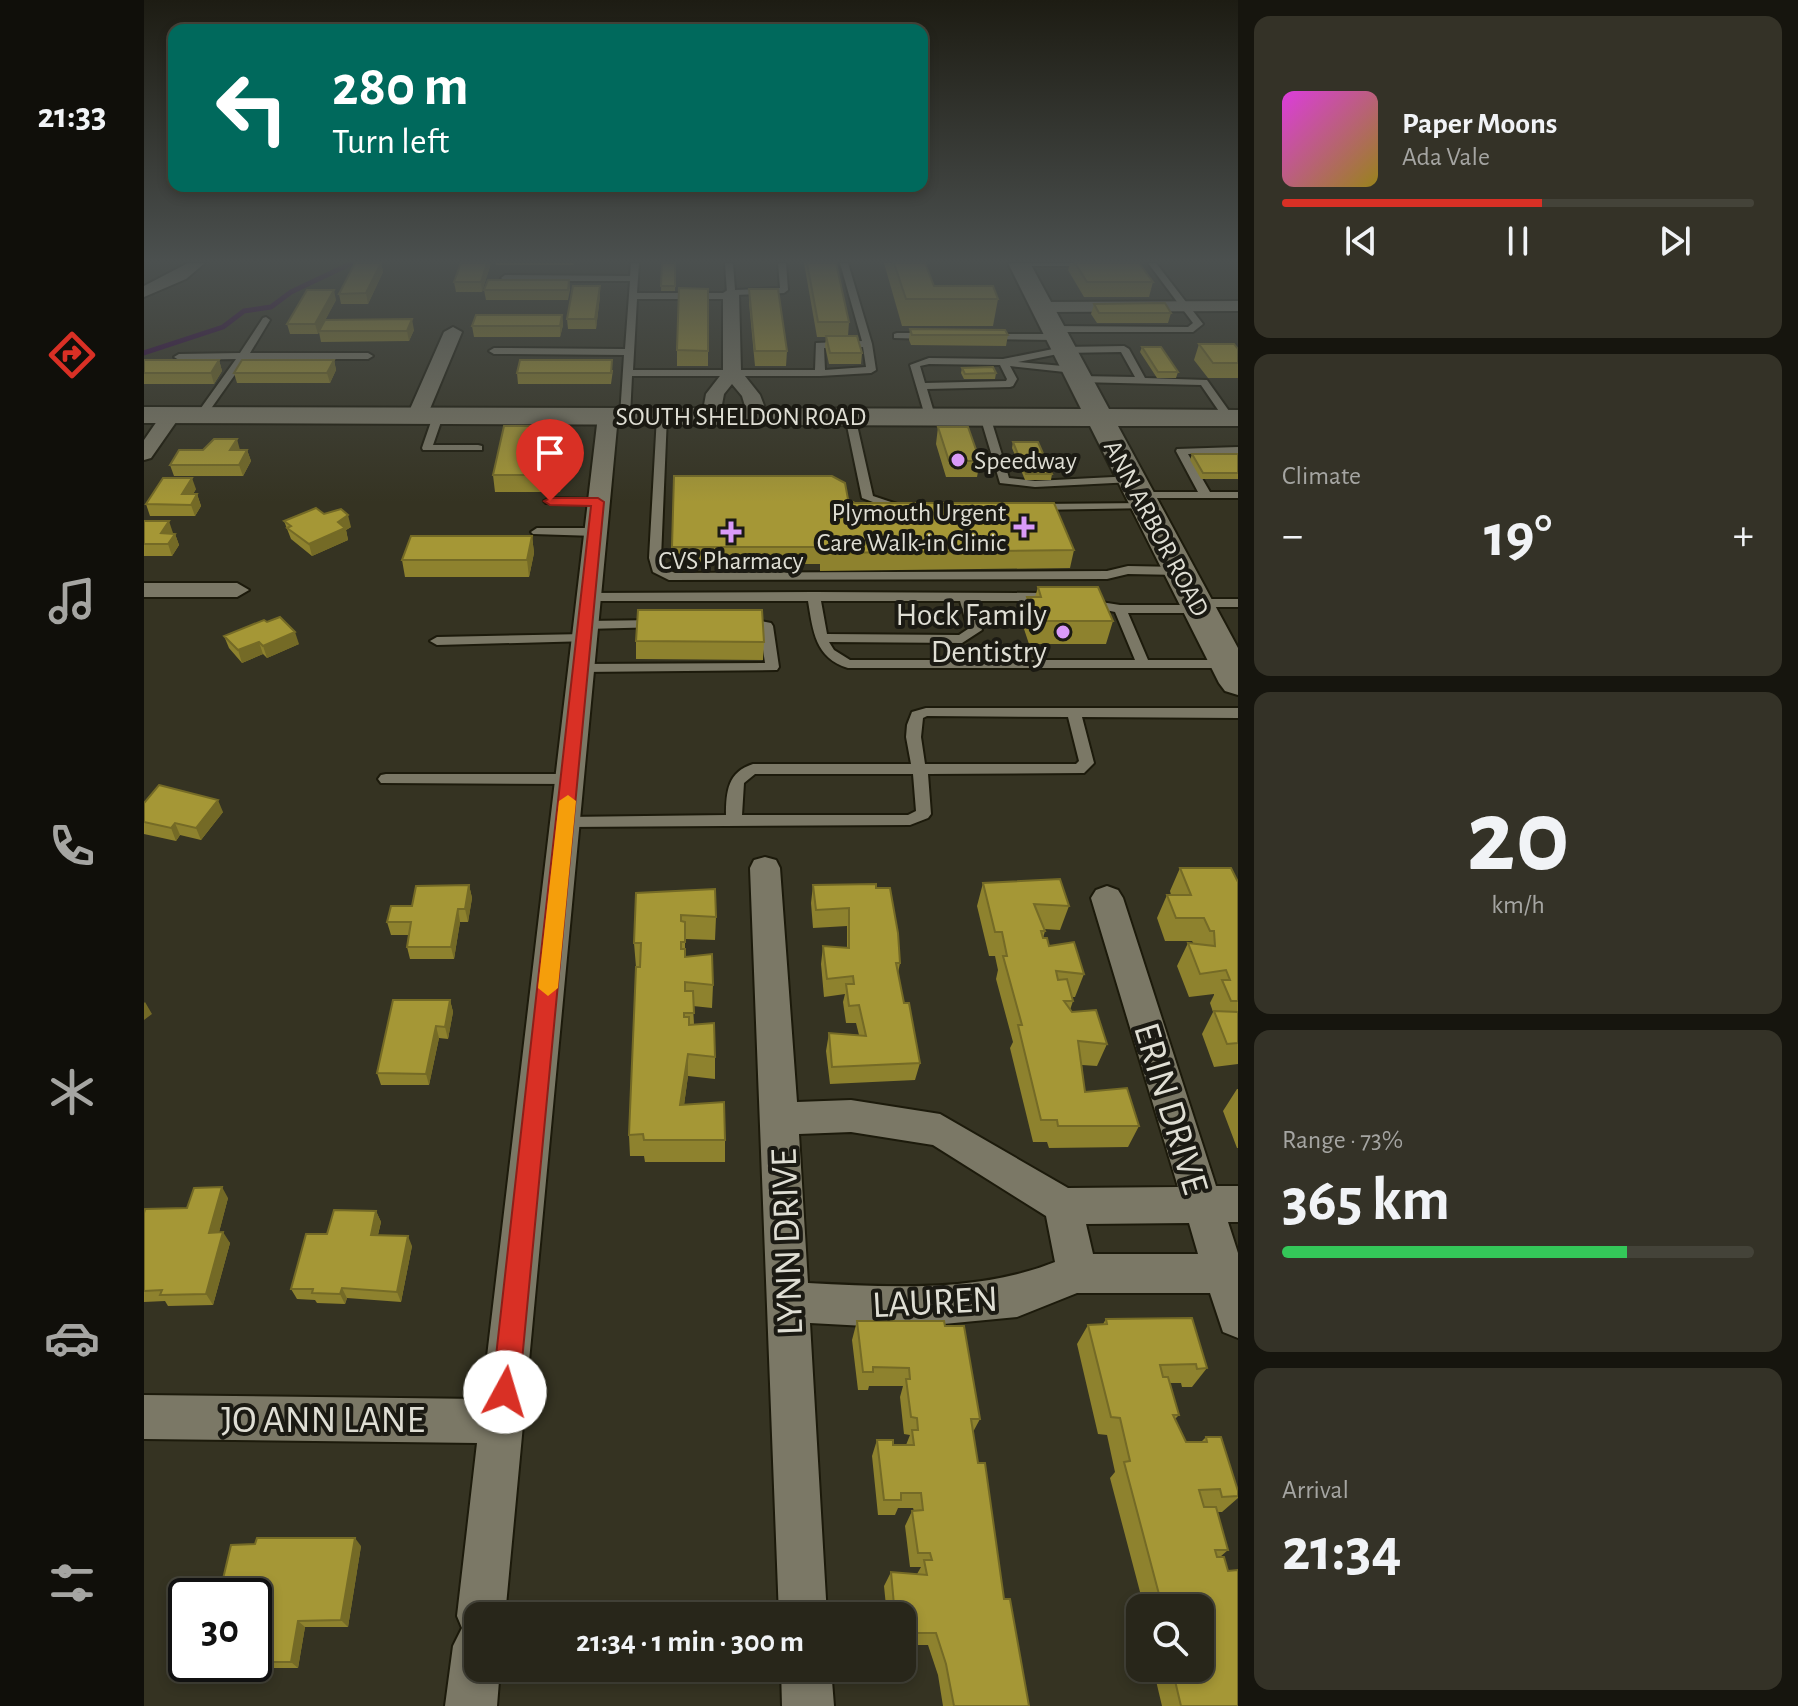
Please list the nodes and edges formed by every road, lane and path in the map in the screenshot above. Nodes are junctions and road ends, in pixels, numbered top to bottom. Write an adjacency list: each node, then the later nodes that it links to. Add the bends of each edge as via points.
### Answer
1 (252, 343): 13 (lane)
2 (450, 343): 24 (street)
3 (631, 343): 12 (lane)
4 (732, 343): 17 (street)
5 (1052, 343): 16 (lane)
6 (1052, 343): 16 (lane)
7 (1060, 343): 32 (main road, ANN ARBOR ROAD)
8 (1064, 343): 20 (lane)
9 (1078, 343): 20 (lane, via 1124,349)
10 (867, 344): 19 (lane, via 819,345); 19 (lane, via 871,370)
11 (494, 351): 12 (lane)
12 (630, 352): 18 (lane)
13 (243, 356): 14 (lane); 15 (lane); 23 (lane)
14 (368, 356)
15 (179, 357)
16 (1003, 362): 21 (lane, via 915,365); 21 (lane, via 1010,384)
17 (732, 372): 18 (lane); 19 (lane); 27 (street, via 715,394); 28 (street, via 751,395)
18 (629, 373): 25 (lane)
19 (820, 373)
20 (1141, 380): 33 (lane, via 1204,382)
21 (920, 386): 30 (lane)
22 (158, 415): 23 (main road, SOUTH SHELDON ROAD); 36 (street)
23 (201, 415): 24 (main road, SOUTH SHELDON ROAD)
24 (427, 416): 25 (main road, SOUTH SHELDON ROAD); 34 (lane, via 427,448)
25 (617, 416): 26 (main road, SOUTH SHELDON ROAD); 43 (street)
26 (662, 416): 27 (main road, SOUTH SHELDON ROAD); 45 (lane, via 655,558 657,569 673,577)
27 (712, 416): 28 (main road, SOUTH SHELDON ROAD)
28 (758, 416): 29 (main road, SOUTH SHELDON ROAD)
29 (850, 416): 30 (main road, SOUTH SHELDON ROAD); 41 (lane, via 868,498 877,504)
30 (930, 416): 31 (main road, SOUTH SHELDON ROAD)
31 (985, 416): 32 (main road, SOUTH SHELDON ROAD); 37 (lane, via 1004,481)
32 (1099, 416): 33 (main road, SOUTH SHELDON ROAD); 37 (main road, ANN ARBOR ROAD)
33 (1234, 418)
34 (478, 448)
35 (1238, 450): 38 (lane, via 1181,451)
36 (144, 454)
37 (1140, 494): 38 (lane); 42 (lane); 45 (main road, ANN ARBOR ROAD)
38 (1206, 495): 39 (lane)
39 (1238, 495)
40 (550, 501): 43 (lane)
41 (913, 507)
42 (1018, 507)
43 (596, 517): 44 (lane); 57 (street)
44 (537, 532)
45 (1180, 571): 53 (main road, ANN ARBOR ROAD)
46 (144, 590): 47 (street)
47 (237, 590)
48 (814, 596): 49 (lane); 57 (lane); 58 (lane)
49 (965, 597): 50 (lane); 58 (lane, via 975,630 962,639)
50 (1062, 597)
51 (1076, 600): 54 (lane)
52 (1238, 603): 53 (lane)
53 (1198, 606): 54 (lane); 61 (main road, ANN ARBOR ROAD)
54 (1120, 609): 60 (lane)
55 (670, 623): 57 (lane)
56 (728, 623): 57 (lane, via 766,626 772,667)
57 (585, 632): 59 (lane); 66 (street)
58 (822, 638): 60 (lane, via 832,659 848,664)
59 (437, 641)
60 (1143, 663): 61 (lane)
61 (1233, 673)
62 (1074, 712): 63 (lane); 64 (lane, via 917,715 913,723); 64 (lane, via 1087,763 1079,769)
63 (1238, 713)
64 (921, 769): 67 (lane, via 753,769 734,783); 67 (lane, via 926,802 923,814 910,820)
65 (386, 779): 66 (lane)
66 (570, 779): 68 (street)
67 (734, 820): 68 (lane)
68 (565, 822): 79 (street)
69 (765, 868): 71 (street, LYNN DRIVE)
70 (1107, 898): 72 (street, ERIN DRIVE)
71 (783, 1119): 73 (street, via 851,1116 940,1130); 76 (street, LYNN DRIVE)
72 (1220, 1205): 73 (street); 75 (street, ERIN DRIVE)
73 (1063, 1206): 74 (street)
74 (1077, 1273): 75 (street, LAUREN); 76 (street, LAUREN, via 1017,1297 902,1308)
75 (1231, 1274): 77 (street, ERIN DRIVE)
76 (787, 1302): 81 (street, LYNN DRIVE)
77 (1238, 1317)
78 (144, 1417): 79 (street, JO ANN LANE)
79 (502, 1421): 80 (street)
80 (483, 1602)
81 (802, 1602)
82 (474, 1682): 84 (street)
83 (807, 1682): 85 (street)
84 (471, 1706)
85 (808, 1706)

